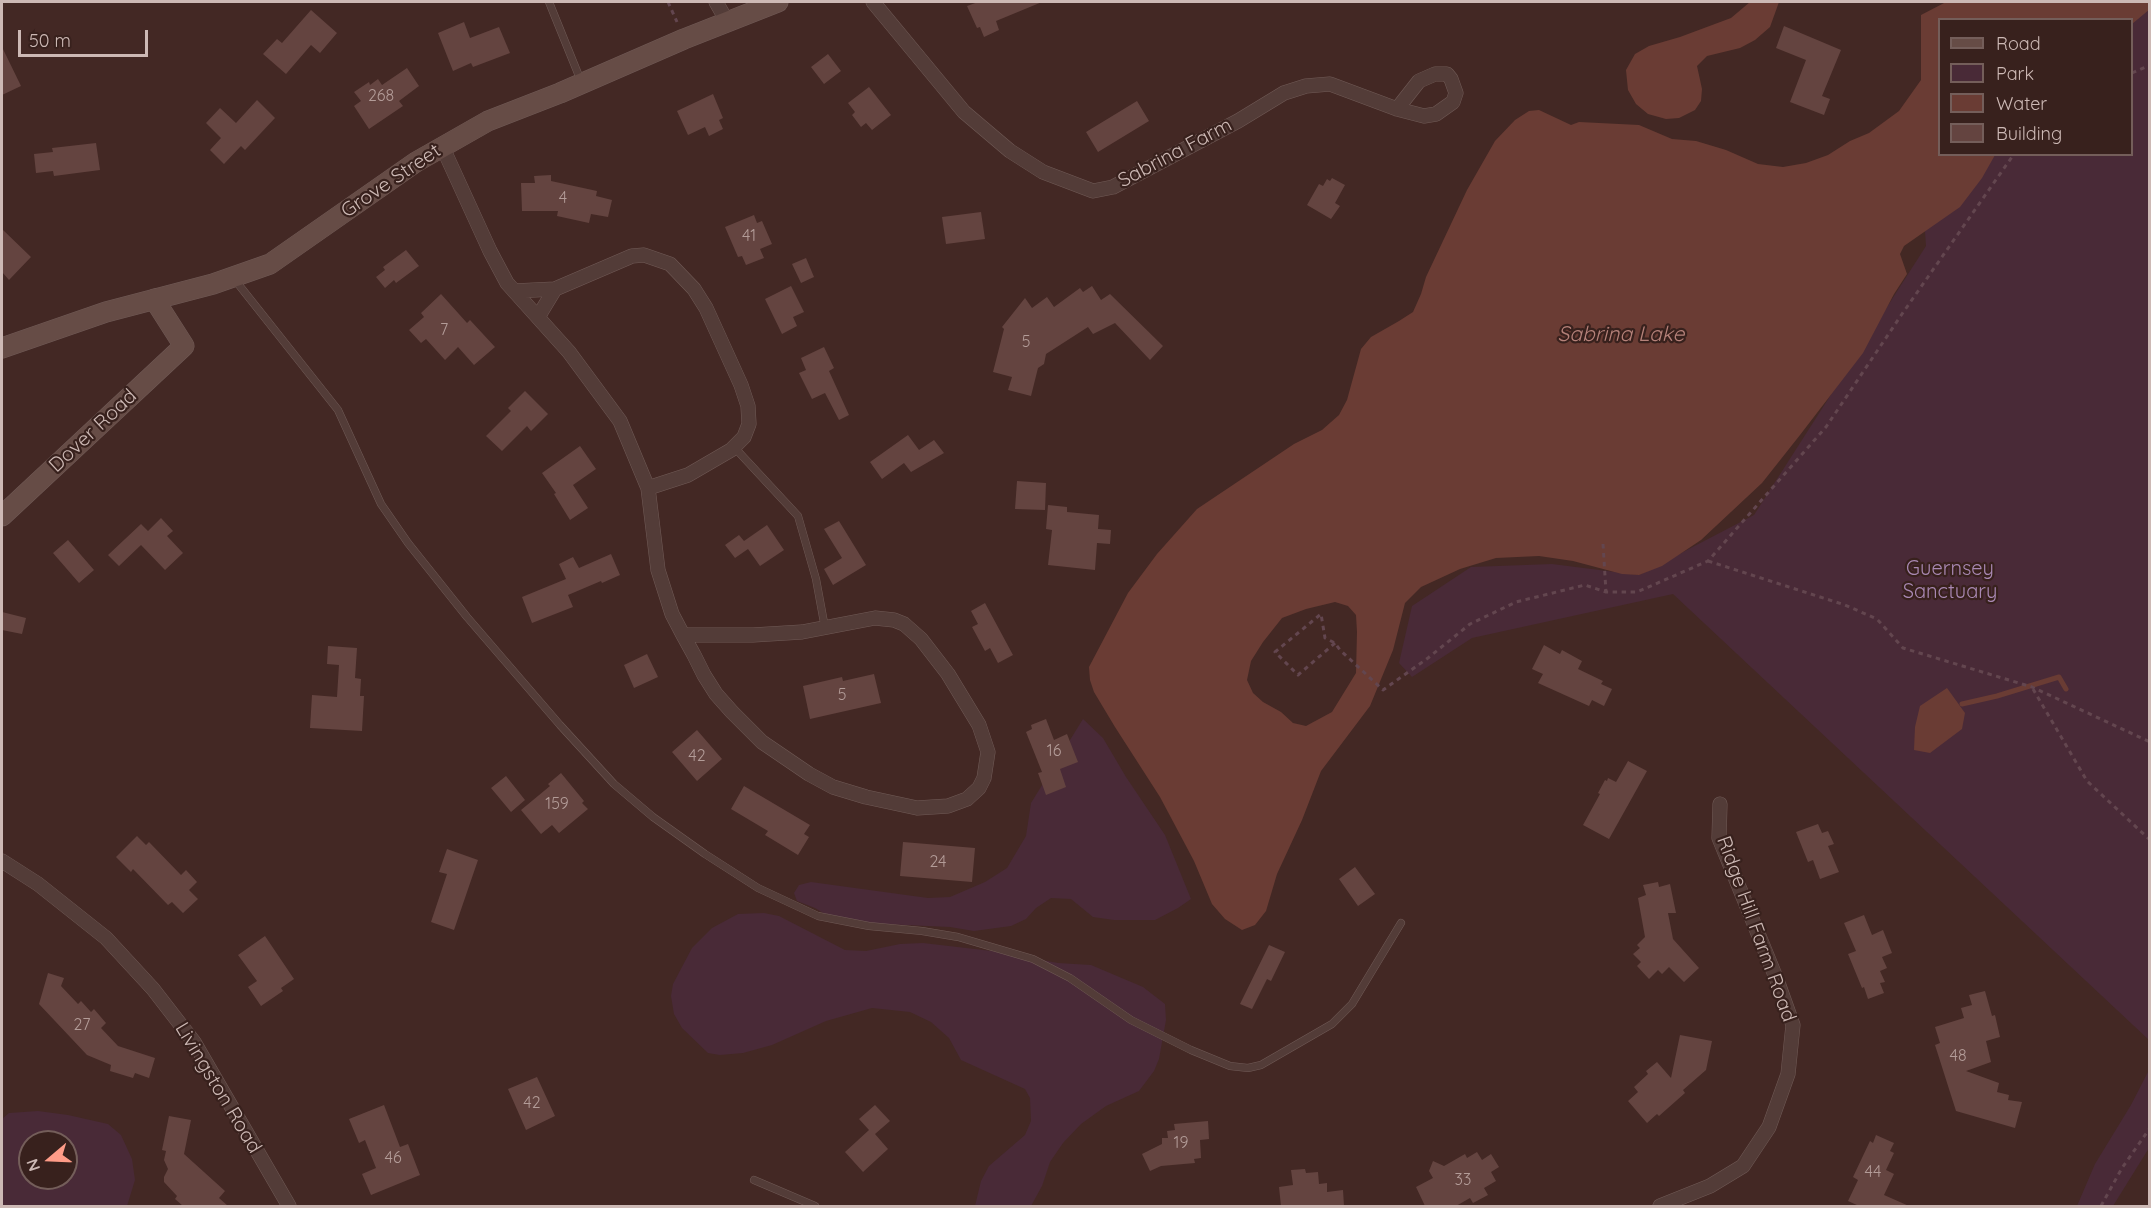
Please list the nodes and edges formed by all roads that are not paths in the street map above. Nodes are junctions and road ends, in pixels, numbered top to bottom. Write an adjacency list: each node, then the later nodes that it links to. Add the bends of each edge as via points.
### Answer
1 (549, 2): 6 (lane)
2 (716, 2): 5 (street)
3 (778, 2): 5 (street, Grove Street)
4 (873, 2): 7 (street, Sabrina Farm, via 964,112 1010,151 1043,172 1093,191 1113,187 1284,93 1306,86 1330,84)
5 (728, 23): 6 (street, Grove Street)
6 (582, 84): 8 (street, Grove Street, via 488,121)
7 (1397, 109)
8 (442, 146): 9 (street, Grove Street, via 270,264); 11 (street, via 490,251)
9 (234, 278): 12 (street, Grove Street); 22 (lane, via 338,410 381,504 408,543 552,716 614,784 653,817 758,888 818,916 958,937 1034,959 1140,1025 1230,1066 1248,1068 1271,1060 1332,1024 1352,1004)
10 (555, 289): 11 (street); 13 (street); 15 (street, via 632,256 644,255 670,264 706,308 748,406 749,424)
11 (514, 291): 13 (street)
12 (154, 299): 14 (street, Grove Street); 17 (street, Dover Road, via 184,346)
13 (538, 317): 16 (street, via 620,421)
14 (2, 348)
15 (734, 447): 16 (street, via 688,475); 18 (lane, via 798,516)
16 (648, 488): 19 (street, via 656,559 663,588)
17 (2, 516)
18 (825, 628): 19 (street, via 753,635); 19 (street, via 885,618 904,624 921,639 966,702 985,741 988,764 984,778 967,799 948,806 917,808 833,787 809,774 762,742 732,712 716,694)
19 (683, 635)
20 (1720, 804): 26 (street, Ridge Hill Farm Road, via 1719,838 1793,1025 1788,1074 1769,1127 1743,1166 1710,1186)
21 (2, 861): 24 (street, Livingston Road, via 106,938 153,989 194,1042)
22 (1401, 923)
23 (754, 1180): 25 (lane)
24 (289, 1206)
25 (815, 1206)
26 (1660, 1206)

